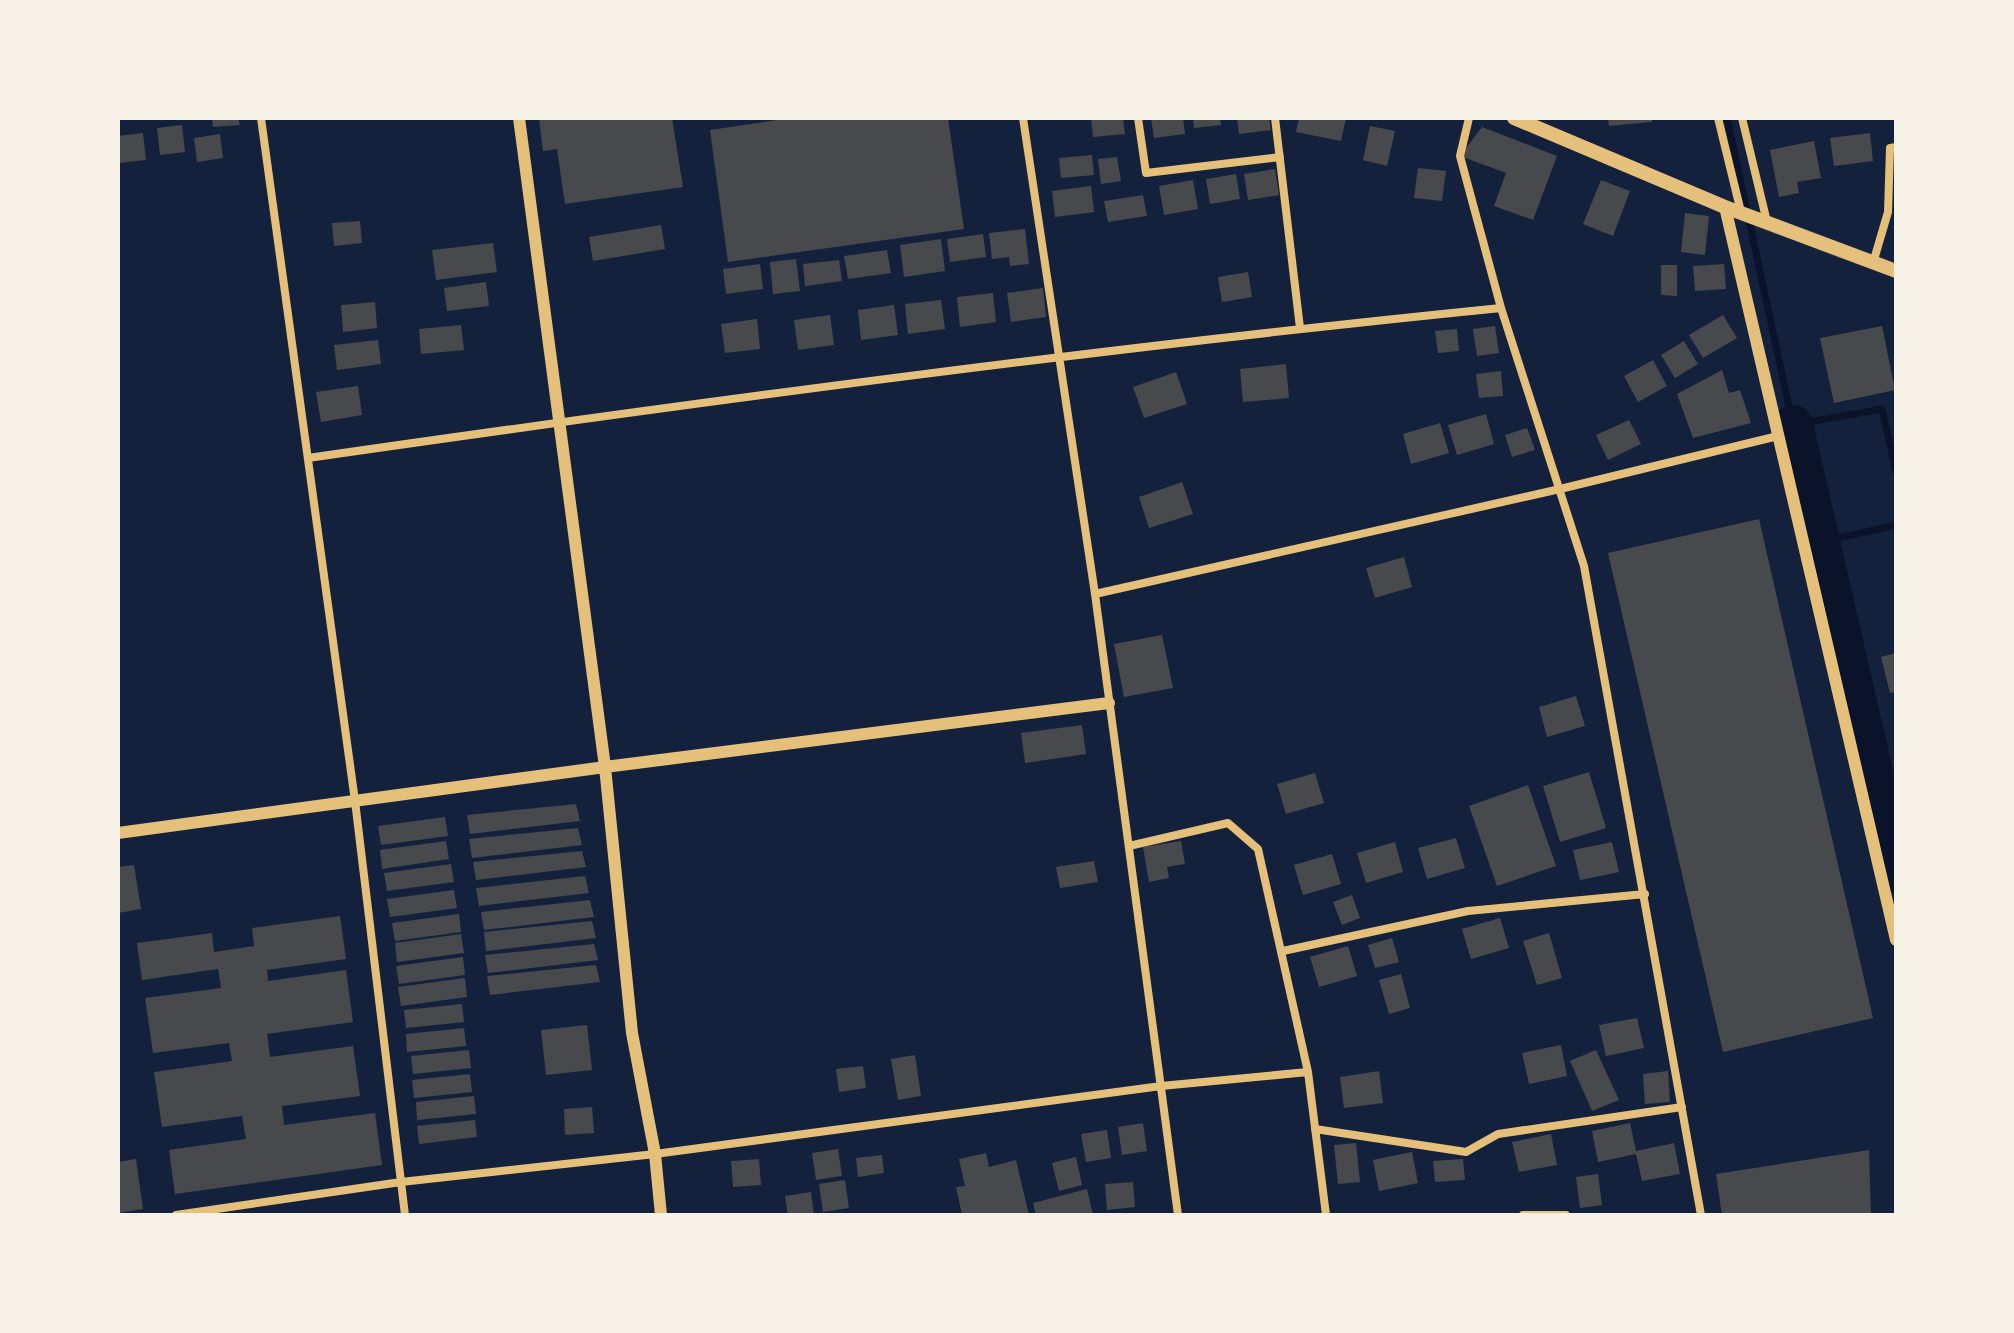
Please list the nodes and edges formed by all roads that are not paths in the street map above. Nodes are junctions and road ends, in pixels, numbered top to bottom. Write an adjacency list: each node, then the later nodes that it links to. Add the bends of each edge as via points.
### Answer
1 (261, 118): 22 (street)
2 (519, 118): 20 (street)
3 (1023, 118): 19 (street)
4 (1138, 118): 11 (street, via 1146,173)
5 (1275, 118): 11 (street)
6 (1469, 118): 17 (street, via 1460,156)
7 (1514, 118): 12 (main road)
8 (1718, 118): 13 (street)
9 (1742, 118): 14 (street)
10 (1896, 147): 15 (street, via 1890,148 1888,212)
11 (1280, 157): 18 (street)
12 (1725, 207): 13 (main road); 21 (street)
13 (1741, 212): 14 (main road)
14 (1767, 222): 15 (main road)
15 (1873, 263): 16 (main road)
16 (1896, 271)
17 (1501, 308): 18 (street); 23 (street)
18 (1300, 328): 19 (street)
19 (1061, 357): 20 (street); 24 (street)
20 (559, 422): 22 (street); 26 (street)
21 (1778, 436): 23 (street); 31 (street)
22 (308, 458): 27 (street)
23 (1560, 489): 24 (street); 30 (street, via 1584,566)
24 (1095, 594): 25 (street)
25 (1109, 703): 26 (street); 29 (street)
26 (605, 767): 27 (street); 37 (street, via 632,1033)
27 (355, 801): 28 (street); 38 (street)
28 (118, 833)
29 (1129, 846): 32 (street, via 1228,823 1258,849); 34 (street)
30 (1645, 894): 32 (street, via 1468,911); 35 (street)
31 (1896, 940)
32 (1283, 951): 33 (street)
33 (1308, 1072): 34 (street); 36 (street)
34 (1161, 1086): 37 (street); 42 (street)
35 (1682, 1107): 36 (street, via 1498,1134 1466,1152); 46 (street)
36 (1315, 1129): 43 (street)
37 (655, 1154): 38 (street); 41 (street)
38 (401, 1182): 39 (street); 40 (street)
39 (176, 1215)
40 (405, 1215)
41 (661, 1215)
42 (1178, 1215)
43 (1326, 1215)
44 (1523, 1215): 45 (street)
45 (1566, 1215)
46 (1701, 1215)

